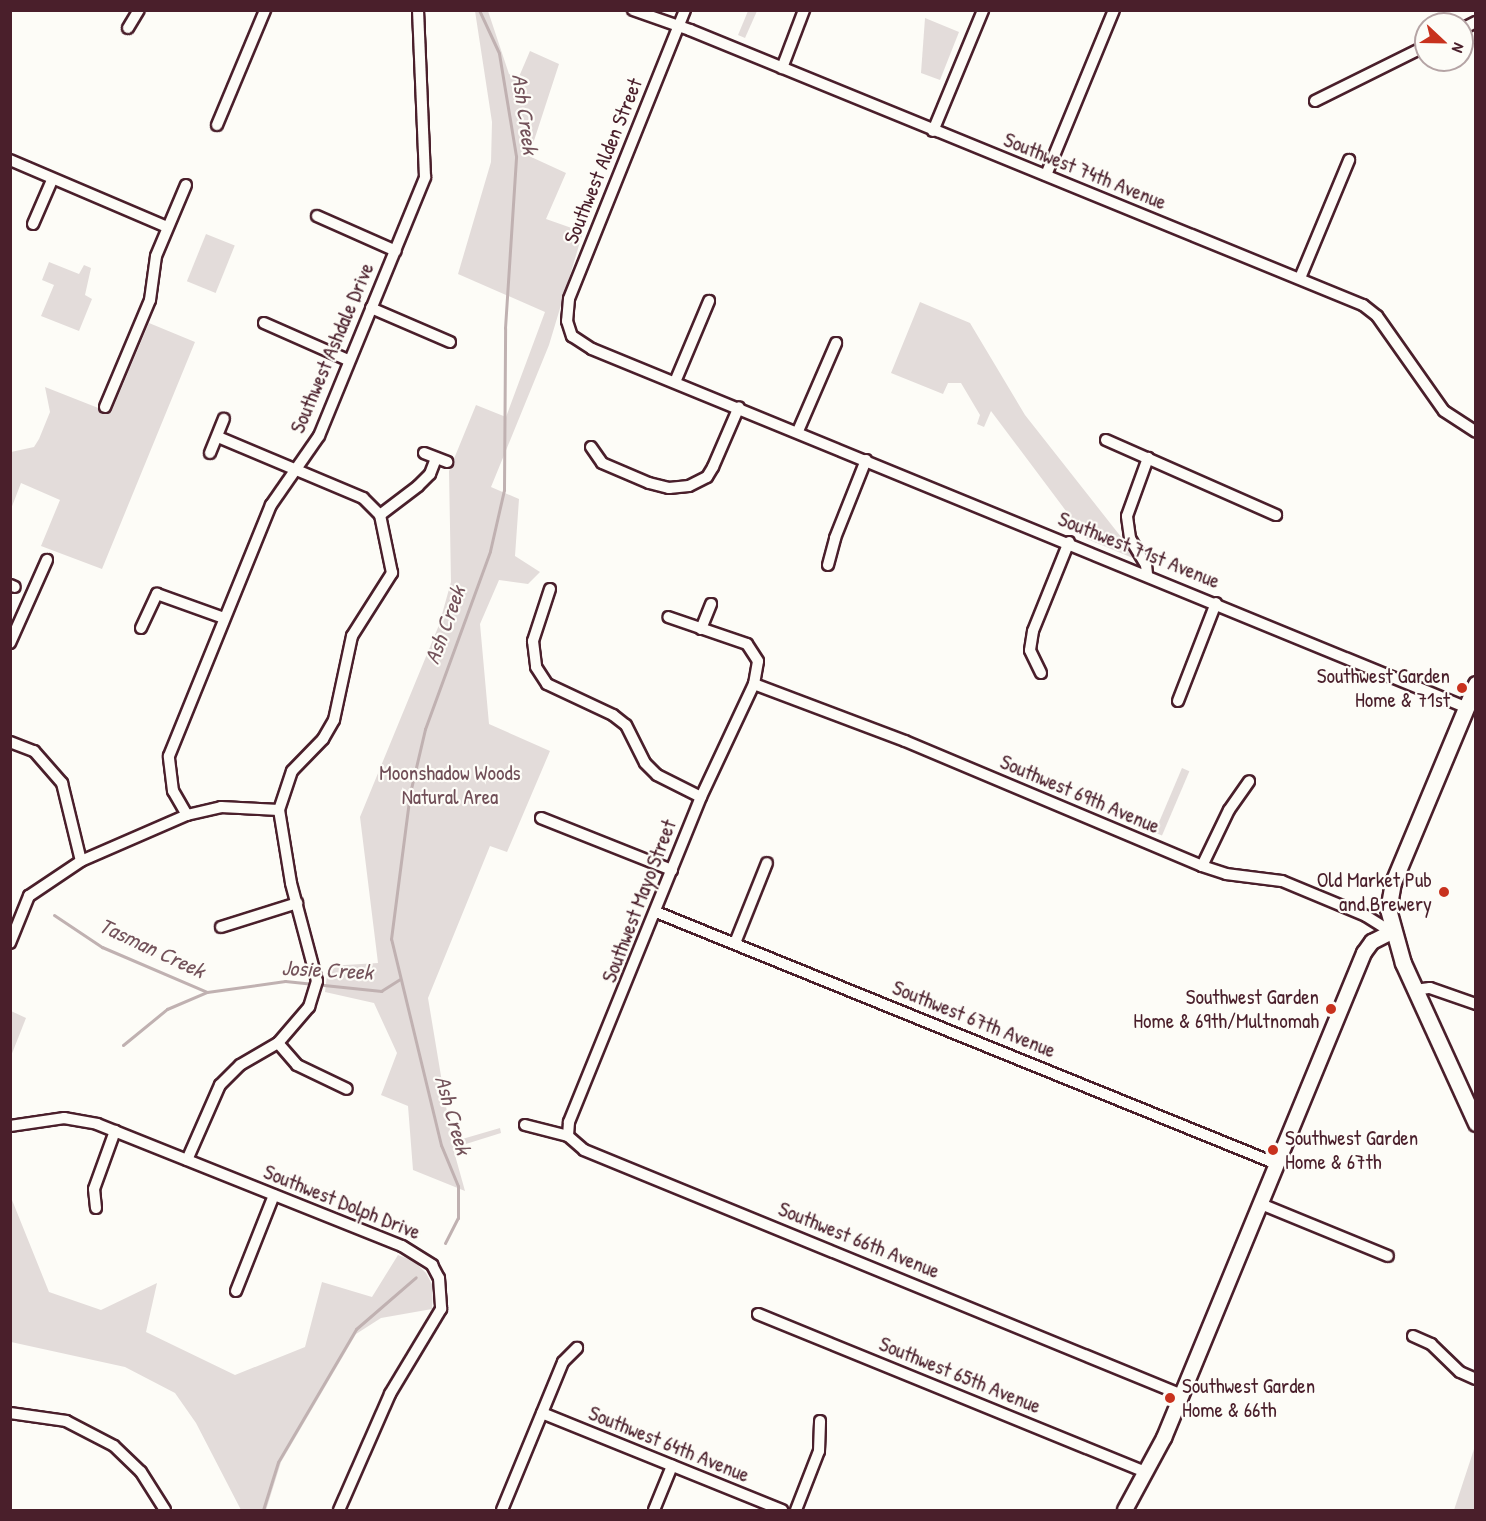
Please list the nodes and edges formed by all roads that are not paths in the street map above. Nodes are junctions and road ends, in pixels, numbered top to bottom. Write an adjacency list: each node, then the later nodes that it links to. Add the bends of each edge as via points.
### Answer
1 (139, 10): 10 (street)
2 (265, 10): 14 (street)
3 (418, 10): 24 (street, Southwest Ashdale Drive, via 425,177)
4 (633, 10): 9 (street, Southwest 74th Avenue)
5 (685, 10): 9 (street, Southwest Alden Street)
6 (804, 10): 12 (street)
7 (983, 10): 15 (street)
8 (1114, 10): 18 (street)
9 (678, 27): 12 (street, Southwest 74th Avenue); 29 (street, Southwest Alden Street, via 569,299)
10 (128, 28)
11 (1414, 52): 13 (street)
12 (782, 68): 15 (street, Southwest 74th Avenue)
13 (1315, 100)
14 (217, 125)
15 (933, 131): 18 (street, Southwest 74th Avenue)
16 (10, 160): 19 (street)
17 (1349, 160): 25 (street)
18 (1046, 175): 25 (street, Southwest 74th Avenue)
19 (52, 180): 22 (street); 23 (street)
20 (186, 185): 23 (street)
21 (317, 216): 24 (street)
22 (33, 224)
23 (167, 227): 34 (street, via 156,256 150,300)
24 (396, 250): 27 (street, Southwest Ashdale Drive)
25 (1300, 278): 38 (street, Southwest 74th Avenue, via 1371,310 1444,411)
26 (710, 300): 33 (street)
27 (371, 309): 30 (street); 32 (street, Southwest Ashdale Drive)
28 (264, 323): 32 (street)
29 (568, 328): 33 (street, Southwest 71st Avenue, via 572,336 592,349)
30 (450, 342)
31 (836, 343): 37 (street)
32 (348, 360): 48 (street, Southwest Ashdale Drive, via 319,436)
33 (675, 382): 35 (street, Southwest 71st Avenue)
34 (105, 407)
35 (739, 407): 37 (street, Southwest 71st Avenue); 41 (street, via 707,477 689,486 669,488 649,483 602,463)
36 (224, 419): 39 (street)
37 (798, 431): 46 (street, Southwest 71st Avenue)
38 (1476, 432)
39 (218, 437): 42 (street); 48 (street)
40 (1106, 440): 45 (street)
41 (591, 447)
42 (210, 453)
43 (424, 453): 44 (street)
44 (436, 458): 47 (street); 49 (street, via 430,474)
45 (1148, 458): 50 (street); 54 (street, via 1127,516 1130,538)
46 (866, 460): 51 (street, Southwest 71st Avenue); 53 (street)
47 (447, 462)
48 (294, 469): 49 (street, via 363,498); 59 (street, Southwest Ashdale Drive, via 271,505)
49 (380, 515): 71 (street, via 392,573 352,636 334,720 323,739 292,771)
50 (1276, 515)
51 (1069, 542): 54 (street, Southwest 71st Avenue); 63 (street, via 1033,631 1030,650)
52 (47, 560): 62 (street)
53 (828, 565)
54 (1147, 574): 57 (street, Southwest 71st Avenue)
55 (550, 589): 70 (street, via 533,641 536,667 547,684 613,715 626,725 645,763 657,775)
56 (711, 603): 61 (street)
57 (1216, 603): 66 (street); 67 (street, Southwest 71st Avenue)
58 (668, 617): 61 (street)
59 (224, 618): 60 (street, via 157,594); 72 (street, Southwest Ashdale Drive, via 169,756 173,791)
60 (141, 628)
61 (701, 629): 64 (street, via 752,647 758,661)
62 (10, 643)
63 (1041, 673)
64 (754, 684): 70 (street, Southwest Mayo Street); 76 (street, Southwest 69th Avenue, via 905,741)
65 (1476, 684): 67 (main road)
66 (1178, 701)
67 (1465, 707): 81 (main road, via 1393,882 1388,909)
68 (10, 742): 74 (street, via 34,751 62,783)
69 (1249, 781): 76 (street, via 1229,810)
70 (701, 797): 77 (street, Southwest Mayo Street)
71 (279, 810): 72 (street, via 221,807); 78 (street)
72 (187, 815): 74 (street)
73 (541, 819): 77 (street)
74 (81, 861): 82 (street, via 29,896)
75 (767, 863): 83 (street)
76 (1202, 866): 81 (street, Southwest 69th Avenue, via 1226,874 1282,881 1366,916)
77 (672, 870): 79 (street, Southwest Mayo Street)
78 (297, 903): 80 (street); 86 (street, via 316,981 309,1007)
79 (656, 912): 83 (street, Southwest 67th Avenue); 92 (street, Southwest Mayo Street, via 572,1116)
80 (221, 927)
81 (1392, 932): 84 (main road); 94 (street, via 1372,942 1364,953)
82 (10, 943)
83 (735, 944): 94 (street, Southwest 67th Avenue)
84 (1415, 990): 85 (street, via 1430,988); 88 (main road)
85 (1476, 1004)
86 (278, 1043): 87 (street, via 297,1065); 93 (street, via 240,1065 220,1085)
87 (347, 1089)
88 (1476, 1123)
89 (525, 1125): 92 (street, Southwest 66th Avenue)
90 (10, 1126): 91 (street, Southwest Dolph Drive, via 64,1118)
91 (115, 1131): 93 (street, Southwest Dolph Drive); 97 (street, via 94,1189)
92 (568, 1136): 104 (street, Southwest 66th Avenue, via 584,1150)
93 (187, 1160): 95 (street, Southwest Dolph Drive)
94 (1277, 1164): 96 (street)
95 (274, 1195): 99 (street); 111 (street, Southwest Dolph Drive, via 422,1256 439,1278 442,1296 437,1318 390,1395)
96 (1261, 1204): 98 (street); 104 (street)
97 (96, 1208)
98 (1388, 1256)
99 (236, 1291)
100 (758, 1314): 109 (street, Southwest 65th Avenue)
101 (1413, 1335): 103 (street, via 1437,1348 1460,1372)
102 (577, 1348): 106 (street, via 563,1362)
103 (1476, 1379)
104 (1182, 1395): 109 (street)
105 (10, 1413): 110 (street, via 66,1421 114,1446 141,1472)
106 (542, 1413): 108 (street, Southwest 64th Avenue); 112 (street)
107 (820, 1421): 115 (street, via 819,1451)
108 (672, 1466): 113 (street); 114 (street, Southwest 64th Avenue)
109 (1147, 1473): 116 (street)
110 (165, 1510)
111 (339, 1510)
112 (502, 1510)
113 (654, 1510)
114 (782, 1510)
115 (796, 1510)
116 (1125, 1510)

